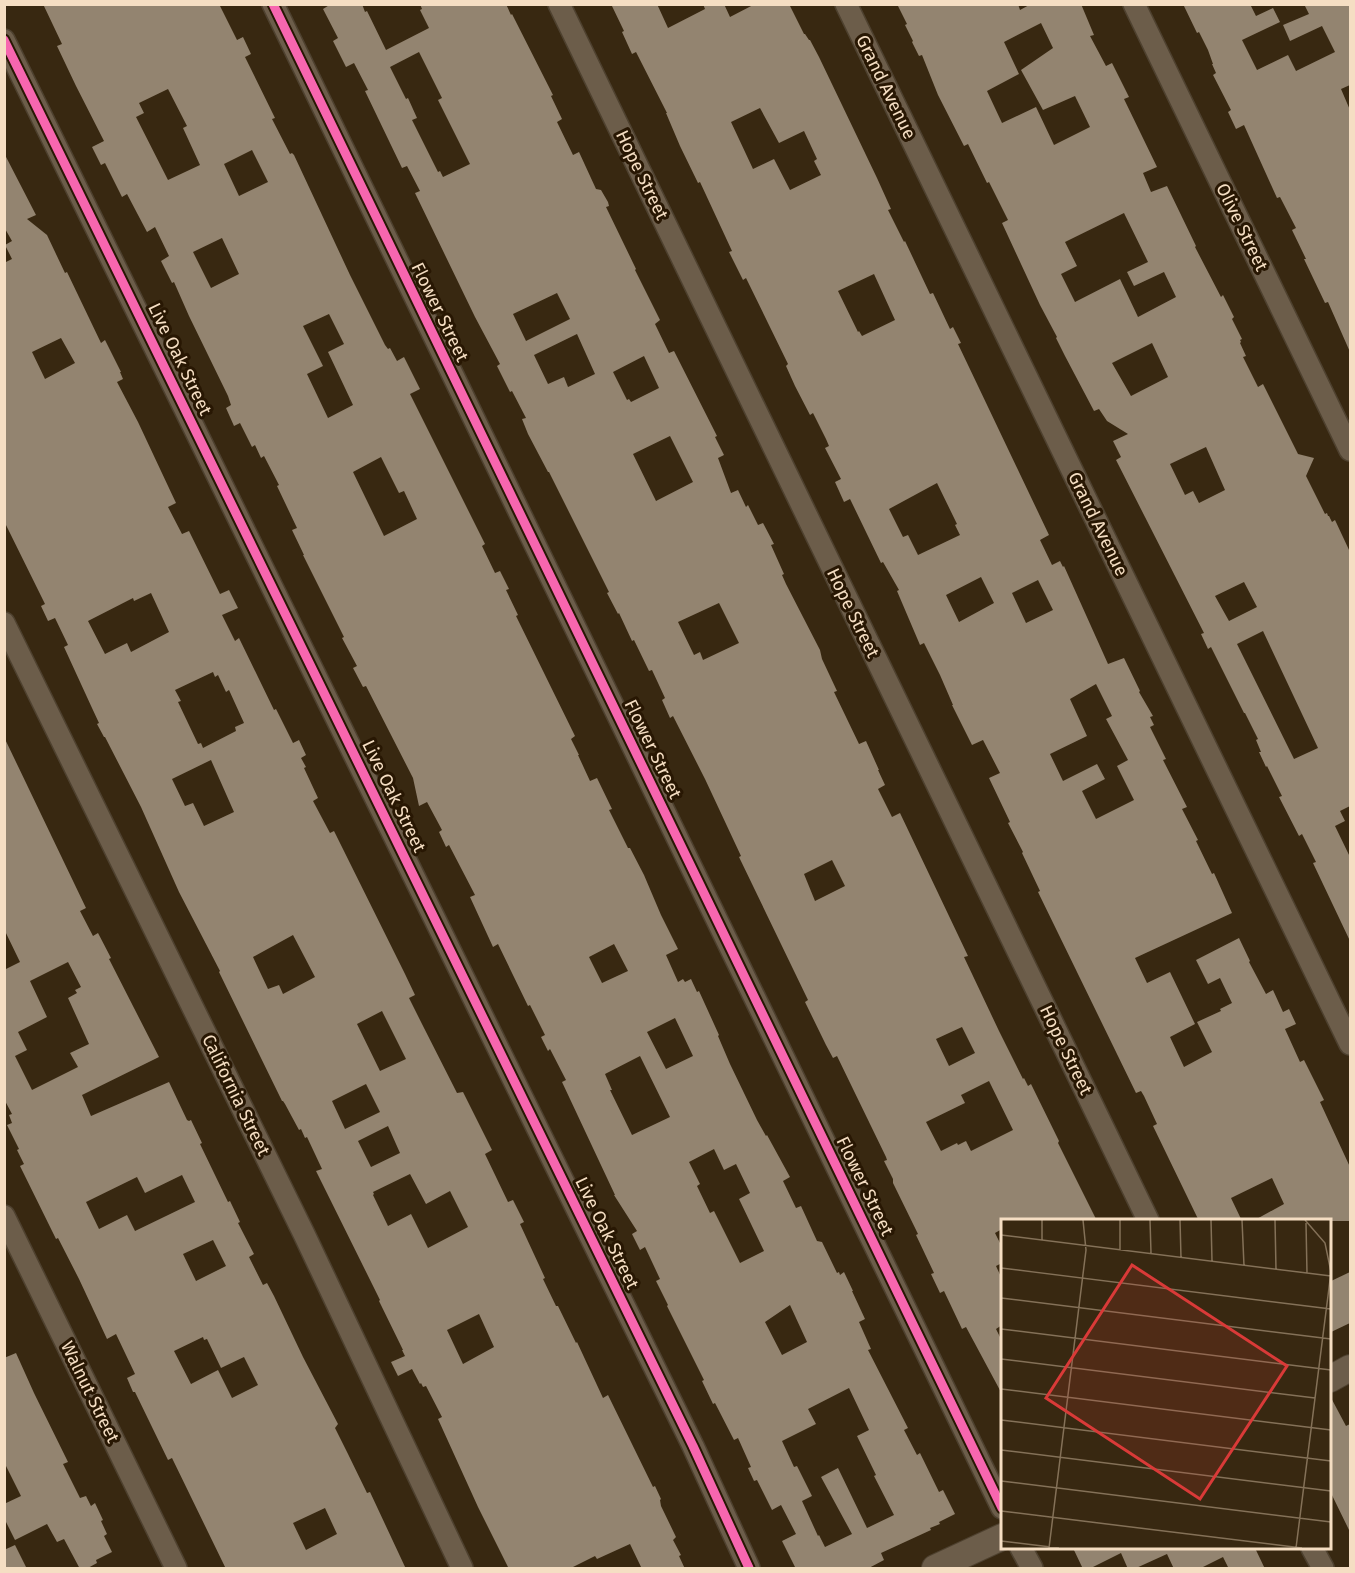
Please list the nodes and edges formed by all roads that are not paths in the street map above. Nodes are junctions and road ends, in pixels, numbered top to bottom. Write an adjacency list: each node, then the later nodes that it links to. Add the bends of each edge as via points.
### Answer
1 (273, 4): 13 (street, Flower Street)
2 (559, 4): 10 (street, Hope Street)
3 (846, 4): 8 (street, Grand Avenue)
4 (1134, 4): 6 (street, Olive Street)
5 (4, 40): 19 (street, Live Oak Street, via 683,1425)
6 (1350, 450)
7 (4, 623): 18 (street, California Street, via 304,1234)
8 (1350, 1044)
9 (4, 1216): 17 (street, Walnut Street)
10 (1147, 1219)
11 (1350, 1368): 12 (street)
12 (1331, 1378)
13 (1001, 1506)
14 (1001, 1537): 20 (street)
15 (1022, 1549): 21 (street)
16 (1313, 1549): 22 (street)
17 (176, 1569)
18 (462, 1569)
19 (749, 1569)
20 (935, 1569)
21 (1032, 1569)
22 (1323, 1569)

